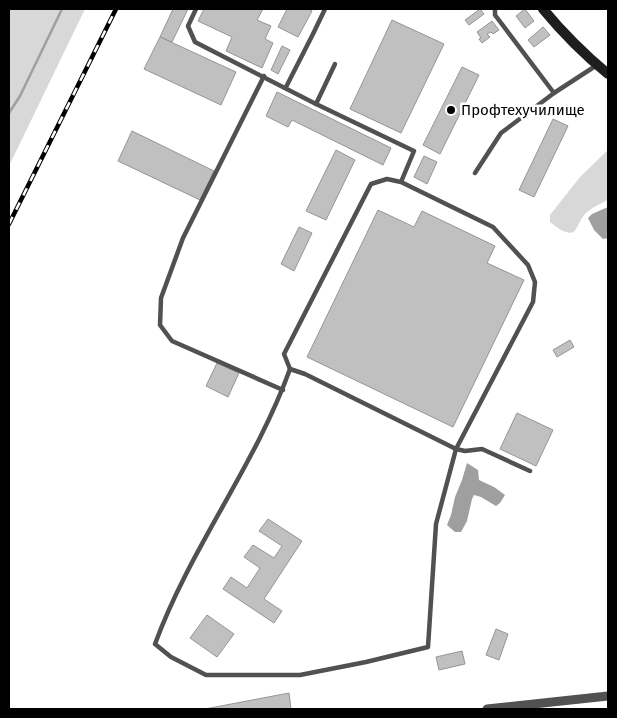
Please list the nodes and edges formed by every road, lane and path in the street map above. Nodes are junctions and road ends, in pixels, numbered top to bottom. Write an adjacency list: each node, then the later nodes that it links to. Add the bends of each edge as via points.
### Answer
1 (196, 9): 8 (lane, via 188,26 195,42)
2 (325, 9): 9 (lane)
3 (495, 9): 10 (lane, via 495,15)
4 (543, 9): 6 (street)
5 (335, 64): 11 (lane)
6 (596, 65): 7 (street); 10 (lane)
7 (608, 74)
8 (264, 76): 9 (lane); 15 (lane, via 183,238 161,298 160,325 172,341)
9 (286, 87): 11 (lane)
10 (554, 93): 12 (lane, via 501,133)
11 (316, 104): 13 (lane, via 414,151)
12 (475, 173)
13 (401, 182): 14 (lane, via 387,179 371,184 284,354); 16 (lane, via 492,227 528,265 535,282 533,302)
14 (290, 369): 15 (lane); 16 (lane)
15 (283, 390): 16 (lane, via 261,438 194,557 155,644 171,658 206,675 300,675 428,646 436,524)
16 (456, 449): 17 (lane, via 482,449)
17 (530, 471)
18 (608, 696): 19 (street)
19 (487, 709)

